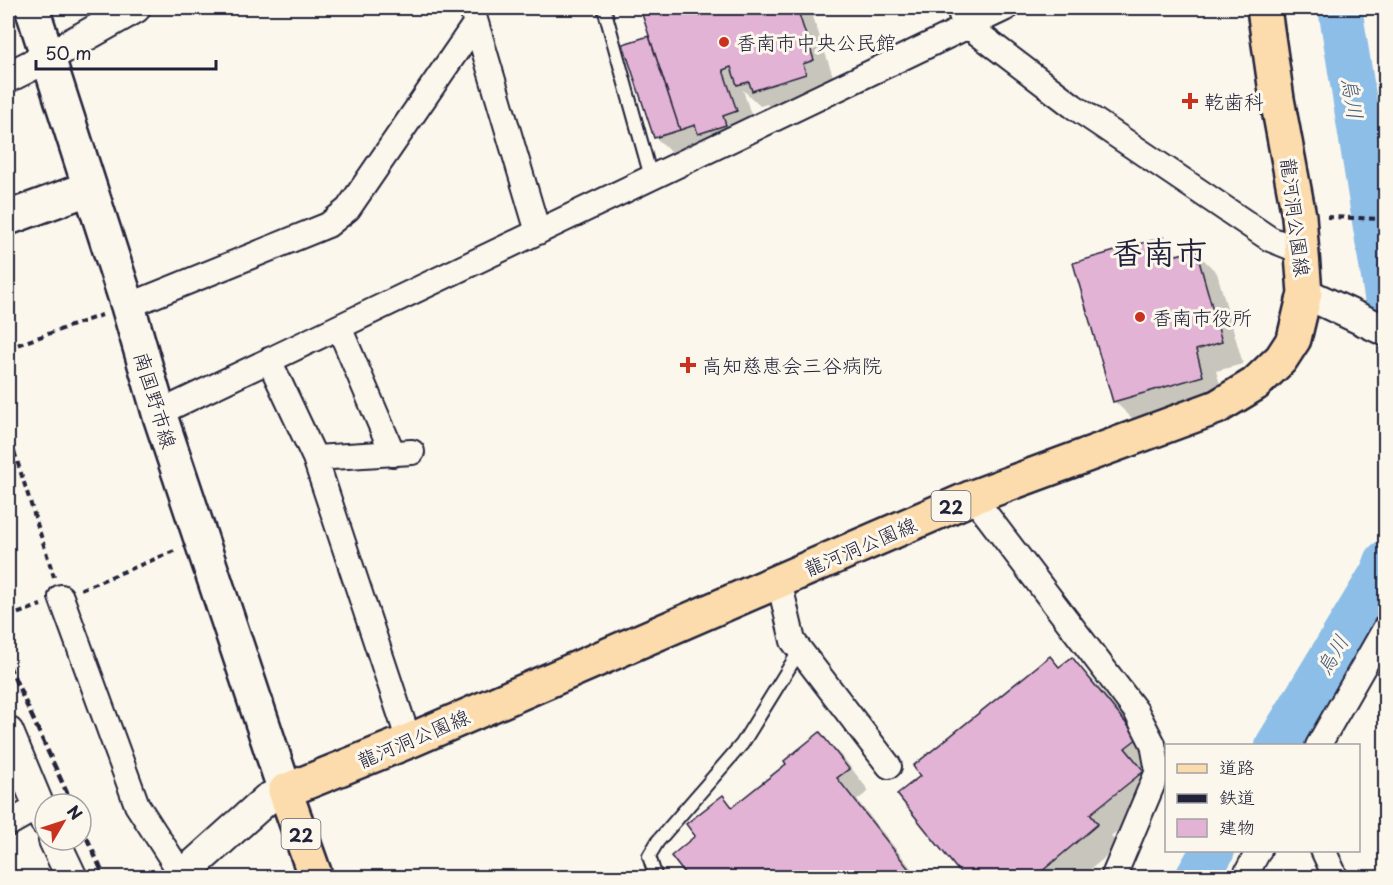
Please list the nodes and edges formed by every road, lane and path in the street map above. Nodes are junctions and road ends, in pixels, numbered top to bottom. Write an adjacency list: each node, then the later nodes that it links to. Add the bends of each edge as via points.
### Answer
1 (32, 8): 8 (main road, 南国野市線)
2 (135, 8): 8 (street)
3 (604, 8): 10 (lane)
4 (1006, 8): 7 (street)
5 (1266, 8): 16 (main road, 龍河洞公園線 / 22, via 1276,99)
6 (473, 16): 15 (street); 18 (street, via 348,209 328,225)
7 (965, 17): 10 (street); 16 (street, via 1083,112 1270,239)
8 (48, 57): 9 (street); 11 (main road, 南国野市線)
9 (8, 77)
10 (651, 177): 15 (street)
11 (90, 188): 13 (main road); 18 (main road, 南国野市線)
12 (1322, 217): 14 (path)
13 (8, 218)
14 (1386, 219)
15 (538, 232): 19 (street)
16 (1303, 252): 17 (main road, 龍河洞公園線 / 22)
17 (1318, 299): 20 (street); 26 (main road, 龍河洞公園線 / 22, via 1281,359 1255,384 1217,406)
18 (128, 306): 21 (path); 23 (main road, 南国野市線)
19 (339, 327): 22 (street); 25 (street, via 402,453)
20 (1386, 331)
21 (8, 348)
22 (269, 360): 23 (street); 25 (street)
23 (159, 413): 27 (main road, 南国野市線)
24 (8, 432): 29 (path)
25 (315, 458): 34 (street)
26 (973, 497): 28 (main road, 龍河洞公園線 / 22); 48 (street, via 1136,711 1153,744 1158,771)
27 (202, 540): 29 (path); 37 (main road, 南国野市線)
28 (779, 581): 32 (street, via 793,641); 34 (main road, 龍河洞公園線 / 22)
29 (61, 597): 30 (path); 44 (street, via 137,805)
30 (8, 617)
31 (1386, 627): 35 (street)
32 (800, 650): 36 (street); 47 (lane, via 742,744 648,856)
33 (8, 732): 38 (street)
34 (409, 741): 37 (main road, 龍河洞公園線 / 22)
35 (1319, 744)
36 (889, 766)
37 (285, 791): 44 (street, via 267,799); 46 (main road, 22)
38 (33, 792)
39 (33, 817): 40 (street)
40 (8, 824)
41 (60, 852): 45 (street)
42 (1258, 852): 49 (street)
43 (1324, 852): 50 (street)
44 (181, 876)
45 (72, 878)
46 (316, 878)
47 (656, 878)
48 (1113, 878)
49 (1244, 878)
50 (1336, 878)

